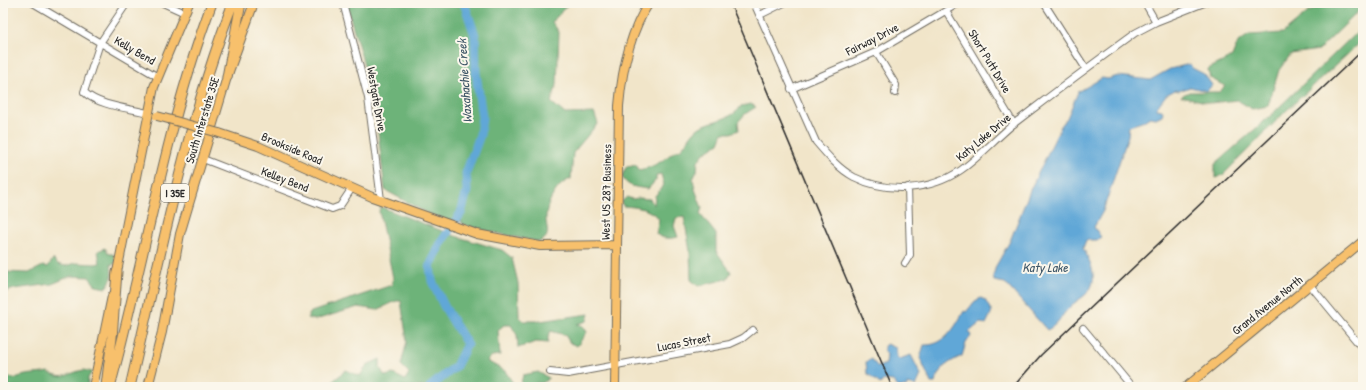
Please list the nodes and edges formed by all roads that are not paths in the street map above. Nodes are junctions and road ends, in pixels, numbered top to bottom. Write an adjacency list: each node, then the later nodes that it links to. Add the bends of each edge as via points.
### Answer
1 (33, 3): 21 (street)
2 (127, 3): 21 (street)
3 (163, 3): 18 (street)
4 (189, 3): 18 (main road)
5 (212, 3): 46 (highway, I 35E, via 183,86 164,156)
6 (233, 3): 47 (highway, I 35E, via 198,105)
7 (242, 3): 25 (highway)
8 (254, 3): 25 (main road, South Interstate 35E)
9 (343, 3): 33 (street, Westgate Drive, via 368,98)
10 (649, 3): 35 (main road, West US 287 Business, via 633,36 622,78 619,106)
11 (754, 3): 19 (street, Katy Lake Drive)
12 (784, 3): 19 (street)
13 (959, 3): 17 (street, Fairway Drive)
14 (1044, 3): 23 (street)
15 (1145, 3): 20 (street)
16 (1204, 3): 20 (street, Katy Lake Drive)
17 (946, 10): 22 (street, Fairway Drive); 29 (street, Short Putt Drive)
18 (185, 13): 24 (main road)
19 (760, 16): 26 (street, Katy Lake Drive)
20 (1156, 22): 23 (street, Katy Lake Drive, via 1135,33)
21 (100, 43): 24 (street, Kelly Bend); 28 (street, Brookside Road, via 84,92 104,102)
22 (876, 52): 26 (street, Fairway Drive); 27 (street, via 896,85)
23 (1086, 69): 29 (street, Katy Lake Drive)
24 (158, 77): 28 (main road)
25 (227, 77): 30 (main road, South Interstate 35E)
26 (791, 89): 32 (street, Katy Lake Drive, via 816,142 840,168 867,182)
27 (895, 93)
28 (148, 114): 31 (main road, Brookside Road, bridge, via 258,146); 37 (main road)
29 (1014, 124): 32 (street, Katy Lake Drive, via 973,161 947,178 930,185)
30 (203, 158): 31 (street, Kelley Bend, via 332,208 340,206); 48 (main road, South Interstate 35E, via 177,246 162,332)
31 (352, 188): 33 (main road, Brookside Road)
32 (908, 188): 36 (street, via 910,255)
33 (381, 200): 35 (main road, Brookside Road, via 488,237 540,246)
34 (1363, 241): 38 (main road, Grand Avenue North)
35 (617, 245): 42 (main road, West US 287 Business)
36 (905, 263)
37 (117, 272): 44 (main road); 45 (highway)
38 (1310, 284): 41 (street); 51 (main road, Grand Avenue North)
39 (1083, 328): 50 (street)
40 (753, 330): 42 (street, Lucas Street, via 730,344)
41 (1363, 349)
42 (615, 366): 43 (street, Lucas Street, via 568,374); 49 (main road, West US 287 Business)
43 (550, 372)
44 (93, 387)
45 (105, 387)
46 (110, 387)
47 (130, 387)
48 (148, 387)
49 (615, 387)
50 (1132, 387)
51 (1186, 387)

